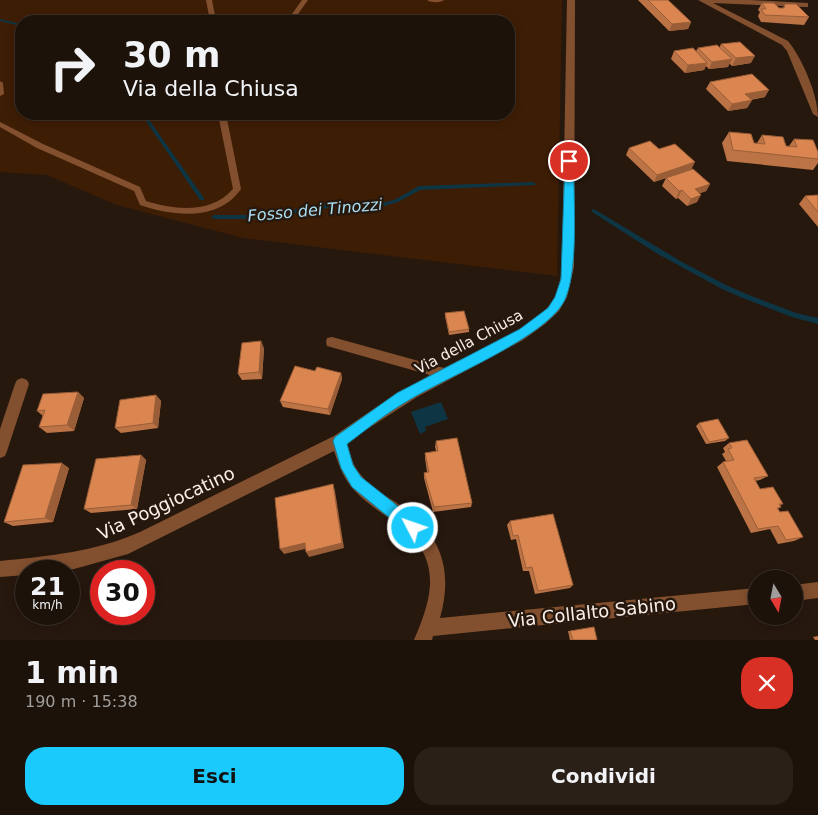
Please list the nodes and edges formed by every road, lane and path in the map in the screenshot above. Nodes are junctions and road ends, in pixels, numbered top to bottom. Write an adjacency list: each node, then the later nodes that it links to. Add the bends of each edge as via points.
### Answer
1 (209, 0): 8 (lane)
2 (305, 0): 9 (lane)
3 (430, 0): 4 (lane)
4 (441, 0)
5 (571, 0): 16 (street, Via della Chiusa, via 568,267 565,286 556,305 538,322)
6 (703, 0): 7 (street); 12 (street, via 785,43 792,52)
7 (805, 5)
8 (212, 15)
9 (294, 15)
10 (0, 82): 11 (lane)
11 (0, 94)
12 (818, 114)
13 (223, 120): 14 (lane, via 237,189 219,204 188,212 159,209 143,203 137,189 40,146)
14 (0, 124)
15 (332, 342): 16 (street)
16 (445, 374): 18 (street, Via della Chiusa, via 380,411)
17 (22, 384): 19 (street)
18 (339, 441): 20 (street, Via Poggiocatino, via 108,554 75,562); 24 (street, via 356,482 405,520 431,550 440,588)
19 (0, 451)
20 (0, 569)
21 (818, 590): 22 (street)
22 (803, 592)
23 (748, 597): 24 (street, Via Collalto Sabino)
24 (425, 634)

